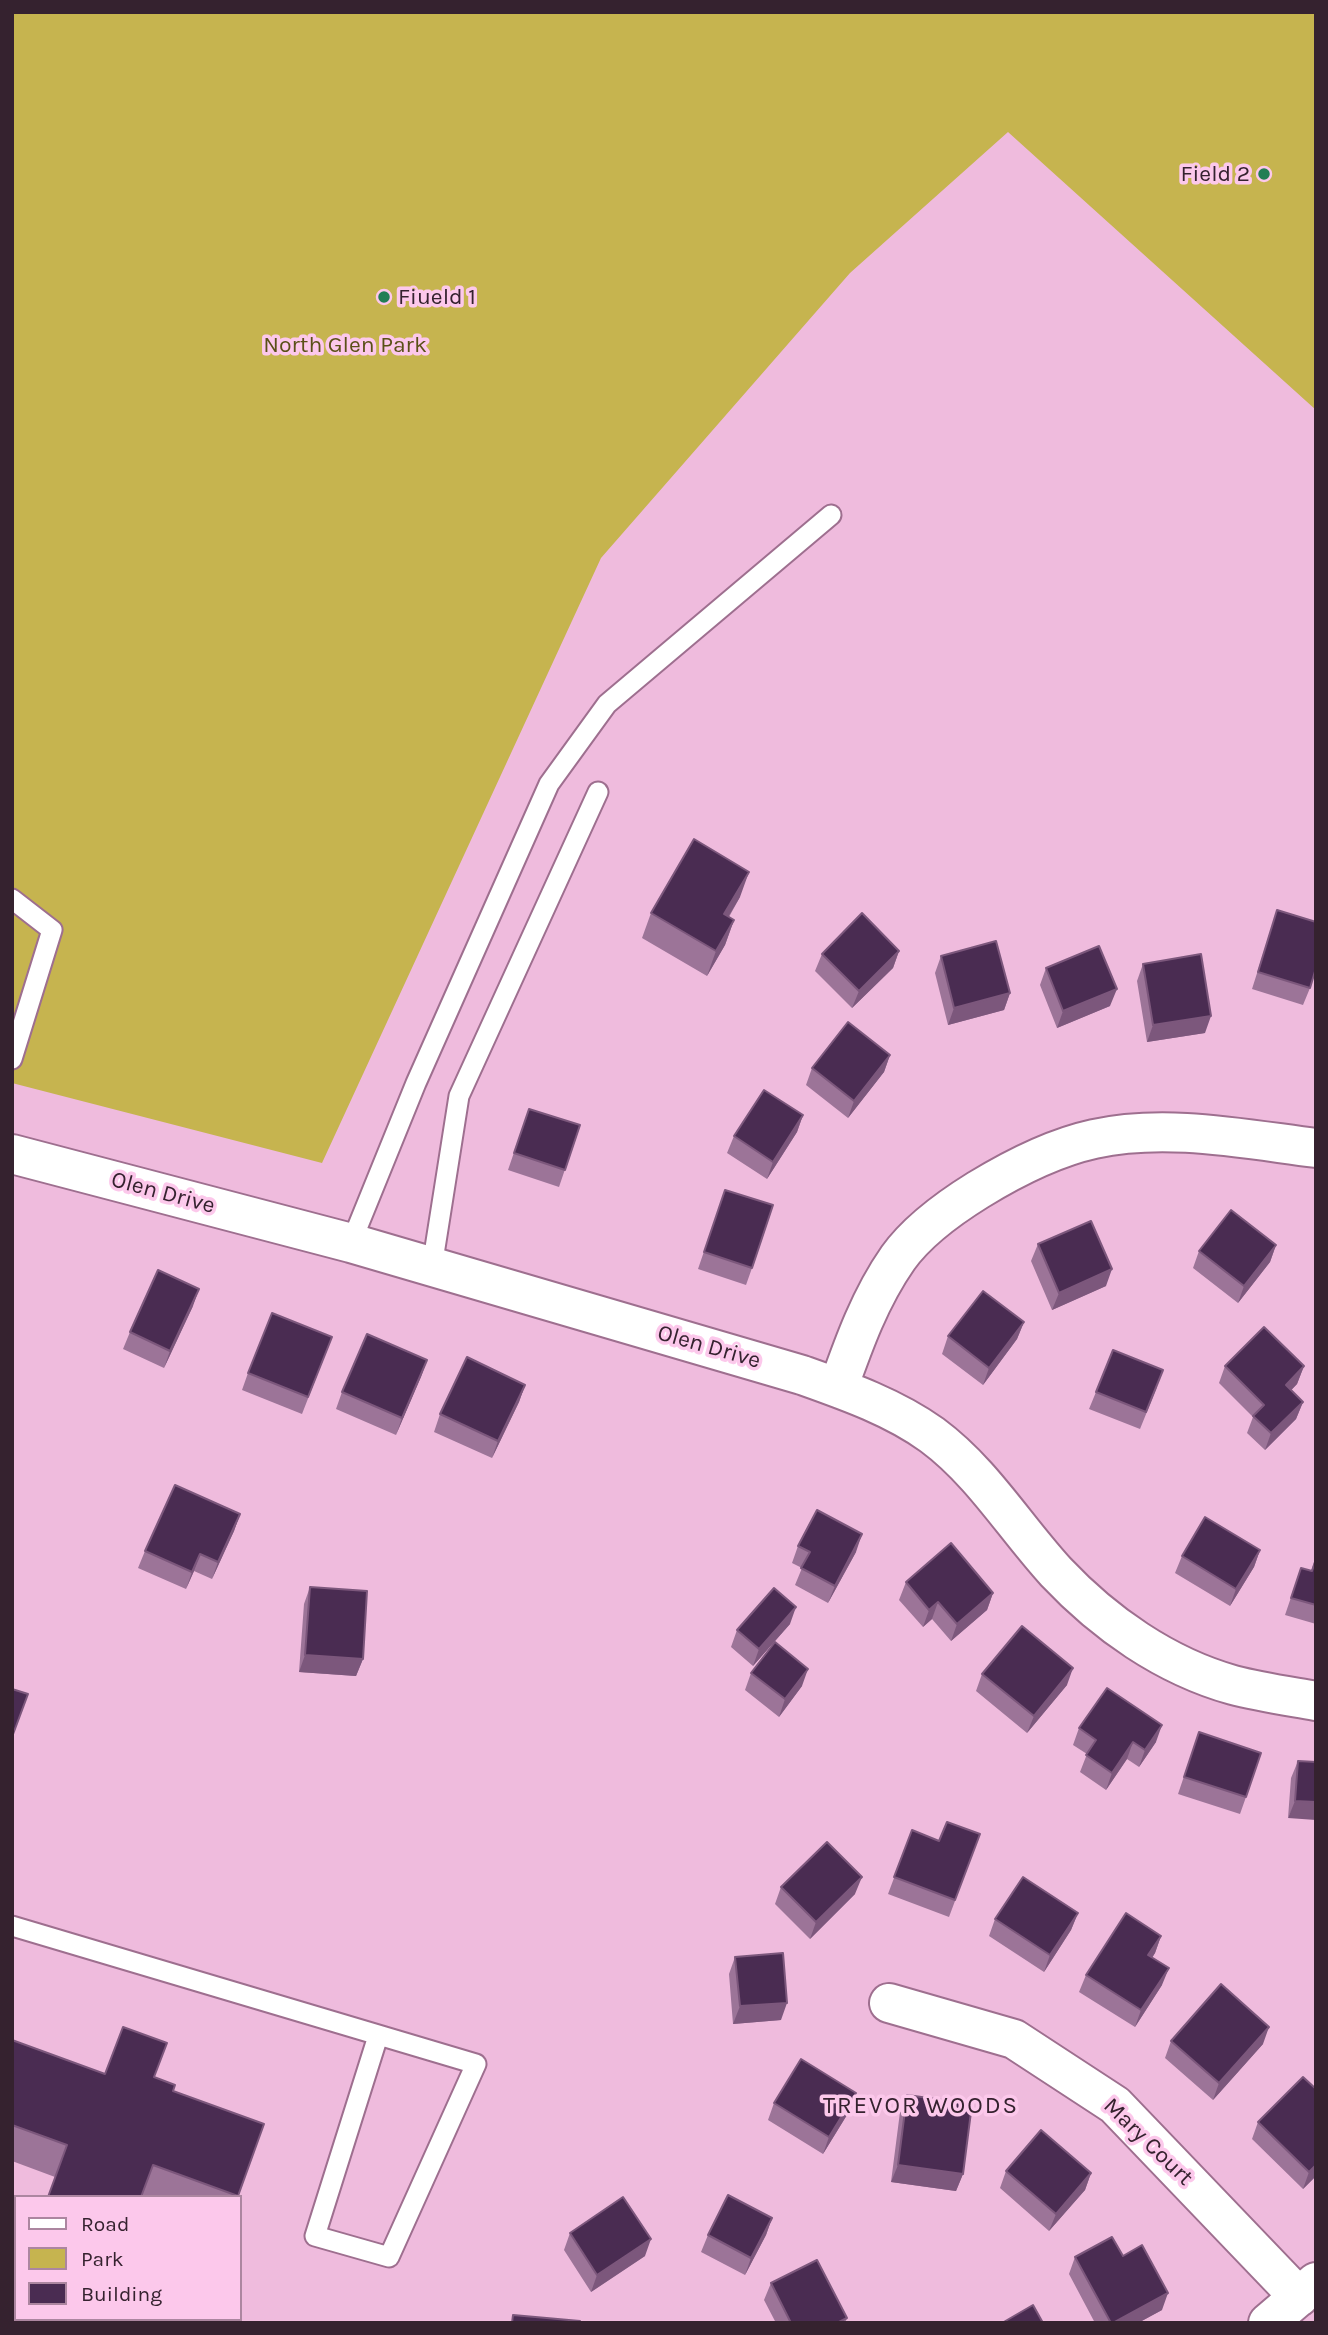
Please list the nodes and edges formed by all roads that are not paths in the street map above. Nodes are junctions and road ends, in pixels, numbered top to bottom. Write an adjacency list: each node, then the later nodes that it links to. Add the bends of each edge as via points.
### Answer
1 (831, 515): 8 (lane, via 607,704 549,784)
2 (598, 792): 9 (lane, via 460,1096)
3 (12, 899): 4 (lane, via 52,930)
4 (17, 1026): 5 (lane)
5 (12, 1059)
6 (1316, 1148): 10 (street, via 1227,1137 1135,1134 1095,1139 1020,1166 957,1203 899,1256 876,1293)
7 (12, 1154): 8 (street, Olen Drive)
8 (351, 1243): 9 (street, Olen Drive)
9 (432, 1267): 10 (street, Olen Drive)
10 (838, 1388): 11 (street, Olen Drive, via 901,1417 951,1451 1056,1572 1127,1634 1198,1673 1233,1685)
11 (1316, 1701)
12 (12, 1926): 14 (lane)
13 (889, 2003): 15 (street, Mary Court, via 1014,2039 1115,2105)
14 (378, 2036): 14 (lane, via 476,2064 390,2257 315,2236)
15 (1308, 2289): 16 (street)
16 (1268, 2323)

